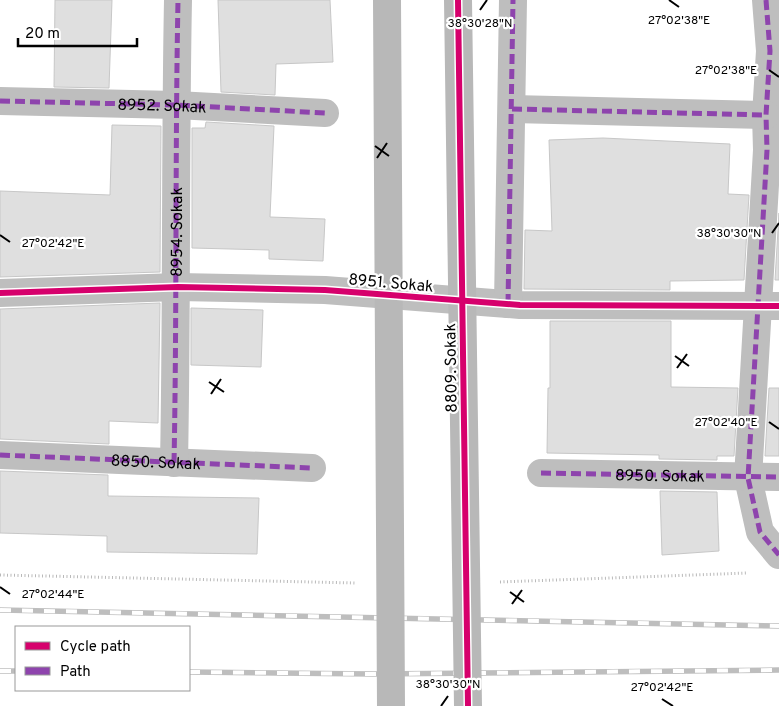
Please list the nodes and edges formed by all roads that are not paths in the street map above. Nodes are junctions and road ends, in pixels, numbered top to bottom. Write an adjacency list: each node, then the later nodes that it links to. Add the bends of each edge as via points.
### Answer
1 (178, 0): 7 (street, 8954. Sokak)
2 (387, 0): 22 (street, bridge)
3 (458, 0): 23 (street, 8809. Sokak, bridge)
4 (513, 0): 8 (street)
5 (766, 0): 10 (street, via 770,51)
6 (0, 101): 7 (street, 8952. Sokak)
7 (176, 106): 9 (street, 8952. Sokak); 11 (street, 8954. Sokak)
8 (512, 108): 10 (street); 13 (street)
9 (325, 113)
10 (766, 115): 14 (street)
11 (178, 287): 12 (street, 8951. Sokak); 13 (street, 8951. Sokak, via 325,290); 16 (street, 8954. Sokak)
12 (0, 293)
13 (508, 304): 14 (street, 8951. Sokak)
14 (768, 307): 20 (street)
15 (0, 455): 16 (street, 8850. Sokak)
16 (174, 463): 17 (street, 8850. Sokak)
17 (312, 468)
18 (542, 473): 20 (street, 8950. Sokak)
19 (779, 477): 20 (street, 8950. Sokak)
20 (748, 478): 21 (street, via 760,532)
21 (779, 555)
22 (391, 706)
23 (468, 706)

